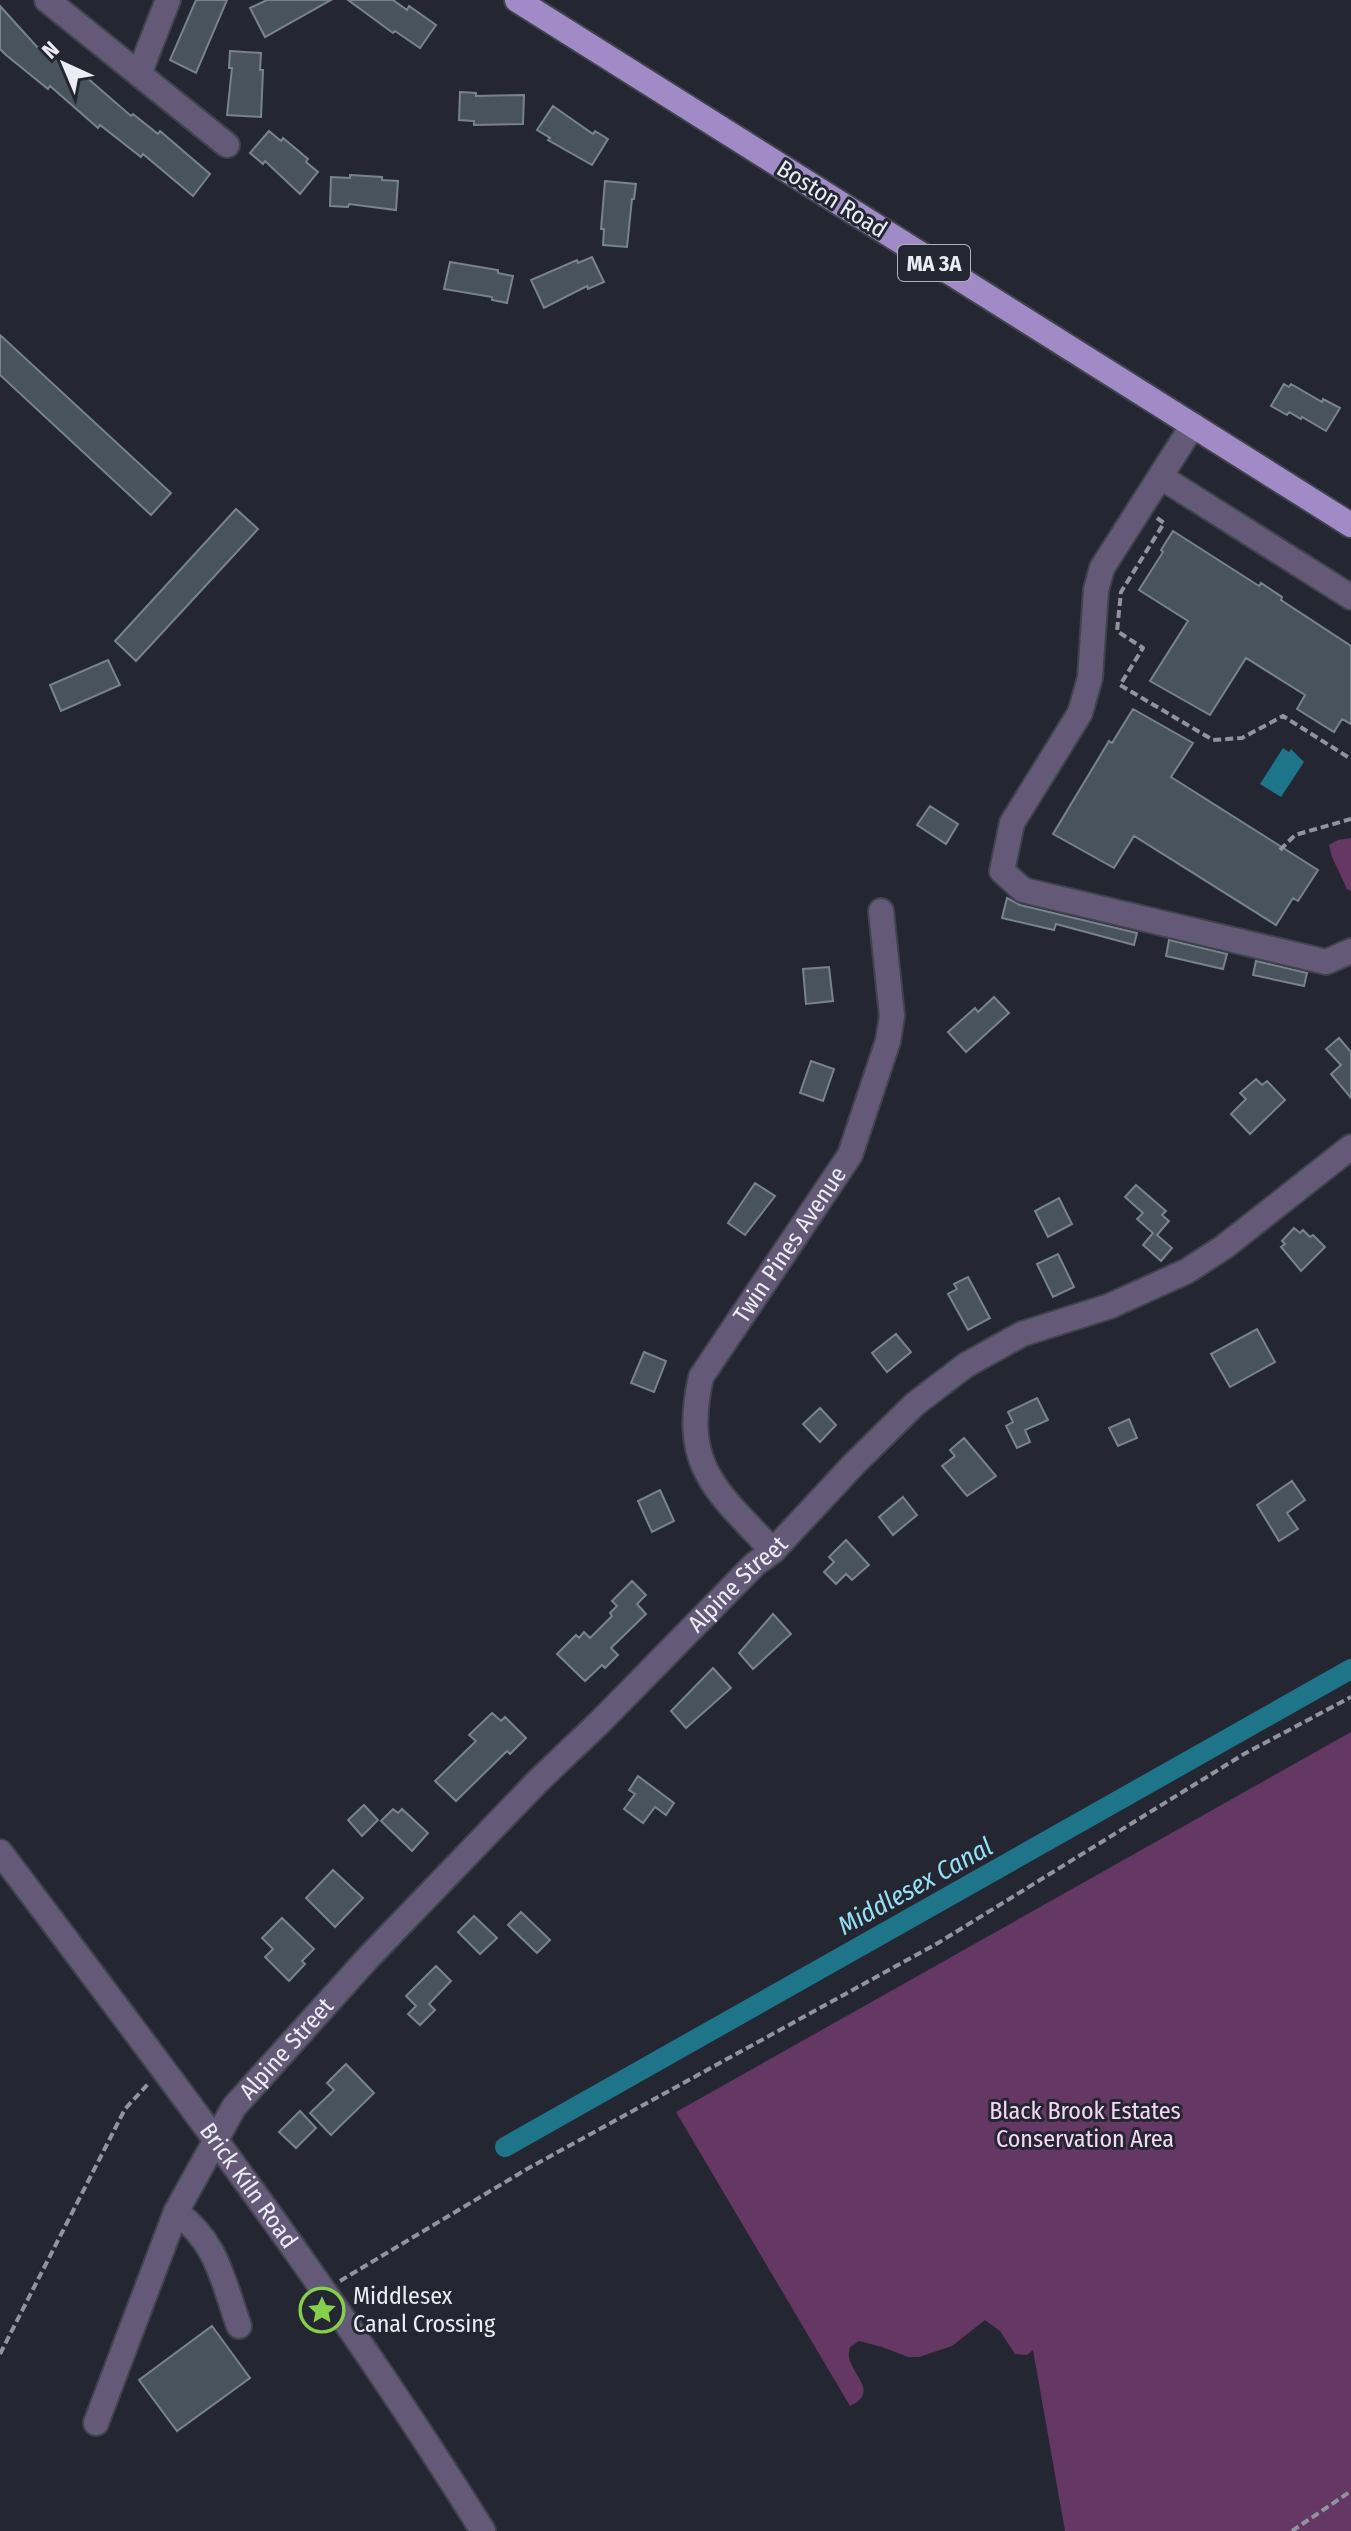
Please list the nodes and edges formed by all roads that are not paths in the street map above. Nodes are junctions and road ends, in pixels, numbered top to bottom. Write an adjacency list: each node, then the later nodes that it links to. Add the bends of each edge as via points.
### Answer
1 (47, 0): 4 (street)
2 (168, 0): 4 (street)
3 (517, 0): 6 (main road, Boston Road / MA 3A)
4 (139, 74): 5 (street)
5 (227, 145)
6 (1193, 425): 7 (street); 8 (main road, Boston Road / MA 3A)
7 (1161, 477): 9 (street); 11 (street, via 1102,568 1090,678 1080,713 1012,823 1002,871 1023,890 1326,962)
8 (1351, 525)
9 (1351, 597)
10 (881, 911): 13 (street, Twin Pines Avenue, via 892,1016 850,1155 701,1377 693,1410 696,1448 709,1480)
11 (1351, 951)
12 (1351, 1147): 13 (street, Alpine Street, via 1187,1271 1110,1306 1022,1334 966,1365 915,1404)
13 (773, 1551): 15 (street, Alpine Street, via 538,1781 378,1948 234,2107)
14 (0, 1852): 15 (street, Brick Kiln Road)
15 (216, 2138): 16 (street, Alpine Street); 19 (street, Brick Kiln Road, via 397,2396)
16 (176, 2212): 17 (street, via 211,2247); 18 (street, Alpine Street)
17 (239, 2326)
18 (96, 2423)
19 (483, 2531)

